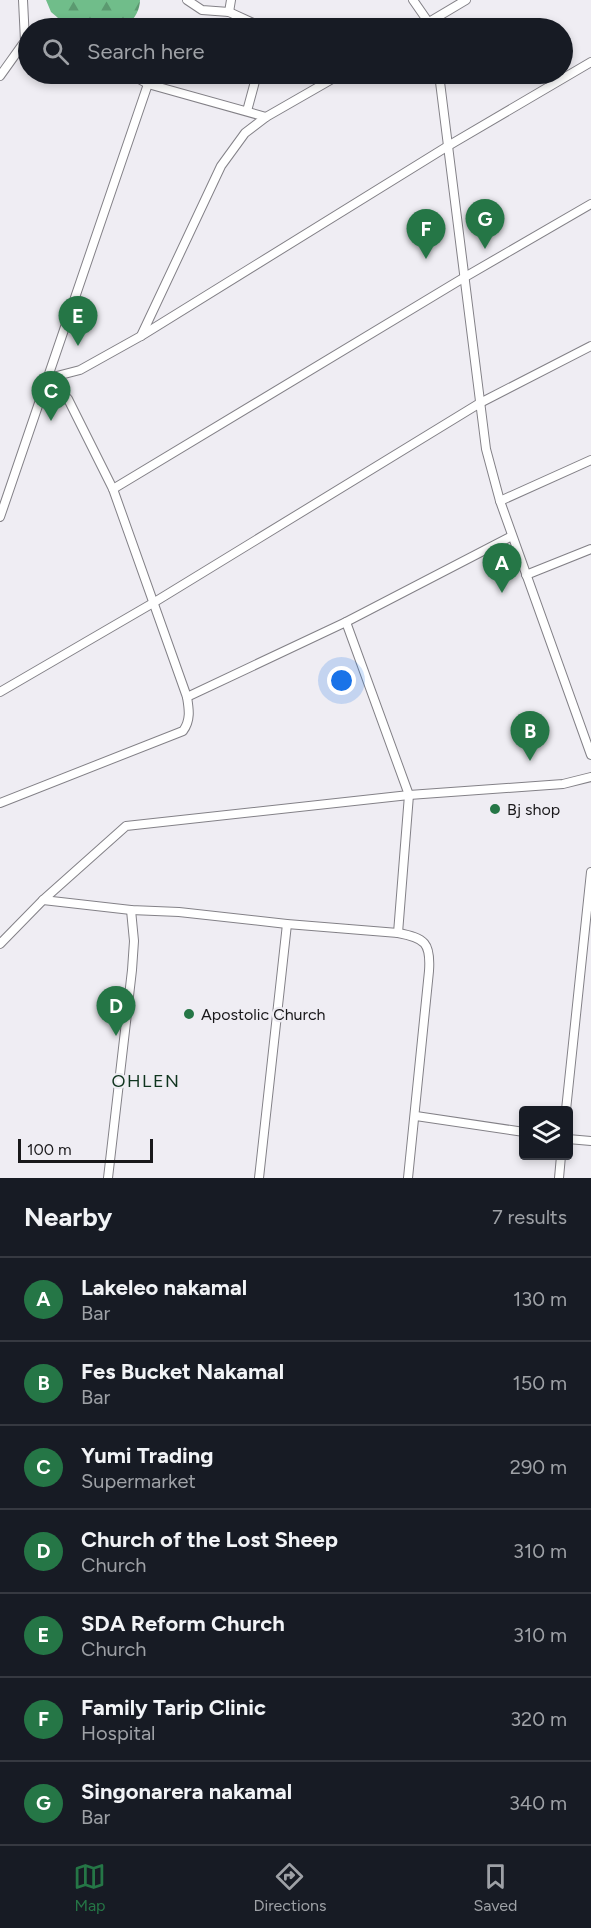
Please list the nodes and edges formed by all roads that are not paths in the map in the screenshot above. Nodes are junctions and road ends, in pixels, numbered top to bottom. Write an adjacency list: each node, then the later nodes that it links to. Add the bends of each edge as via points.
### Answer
1 (23, 0): 7 (street)
2 (187, 0): 6 (street, via 202,10)
3 (231, 0): 6 (street)
4 (413, 0): 9 (street)
5 (466, 0): 10 (street)
6 (230, 12): 8 (street)
7 (25, 18)
8 (243, 18)
9 (425, 18)
10 (441, 18)
11 (18, 53): 14 (street)
12 (591, 62): 13 (street)
13 (573, 72)
14 (0, 76)
15 (148, 84): 20 (street); 27 (street)
16 (254, 84): 20 (street)
17 (324, 84): 21 (street)
18 (441, 84): 22 (street)
19 (553, 84): 22 (street)
20 (247, 111): 21 (street)
21 (266, 117): 25 (street, via 245,133 220,166)
22 (447, 146): 24 (street); 25 (street)
23 (591, 204): 24 (street)
24 (465, 277): 28 (street); 30 (street)
25 (141, 336): 27 (street, via 80,370)
26 (591, 346): 28 (street)
27 (49, 378): 30 (street, via 68,399); 32 (street)
28 (480, 403): 31 (street, via 486,449); 36 (street)
29 (591, 460): 31 (street)
30 (113, 489): 36 (street)
31 (500, 501): 33 (street)
32 (0, 517)
33 (512, 536): 35 (street); 37 (street)
34 (591, 549): 35 (street)
35 (526, 575): 40 (street)
36 (153, 603): 38 (street); 39 (street)
37 (346, 622): 39 (street); 42 (street)
38 (0, 692)
39 (187, 697): 43 (street, via 190,712 183,731)
40 (591, 755)
41 (591, 777): 42 (street, via 563,784)
42 (409, 795): 45 (street, via 126,826); 48 (street)
43 (0, 803)
44 (591, 872): 50 (street)
45 (43, 900): 46 (street); 49 (street)
46 (131, 910): 47 (street); 56 (street, via 132,970)
47 (287, 924): 48 (street); 57 (street)
48 (398, 933): 51 (street, via 425,943 430,955)
49 (0, 944)
50 (566, 1106)
51 (416, 1116): 52 (street); 58 (street)
52 (519, 1131)
53 (573, 1139): 54 (street)
54 (591, 1141)
55 (561, 1160): 59 (street)
56 (108, 1178)
57 (259, 1178)
58 (408, 1178)
59 (559, 1178)

